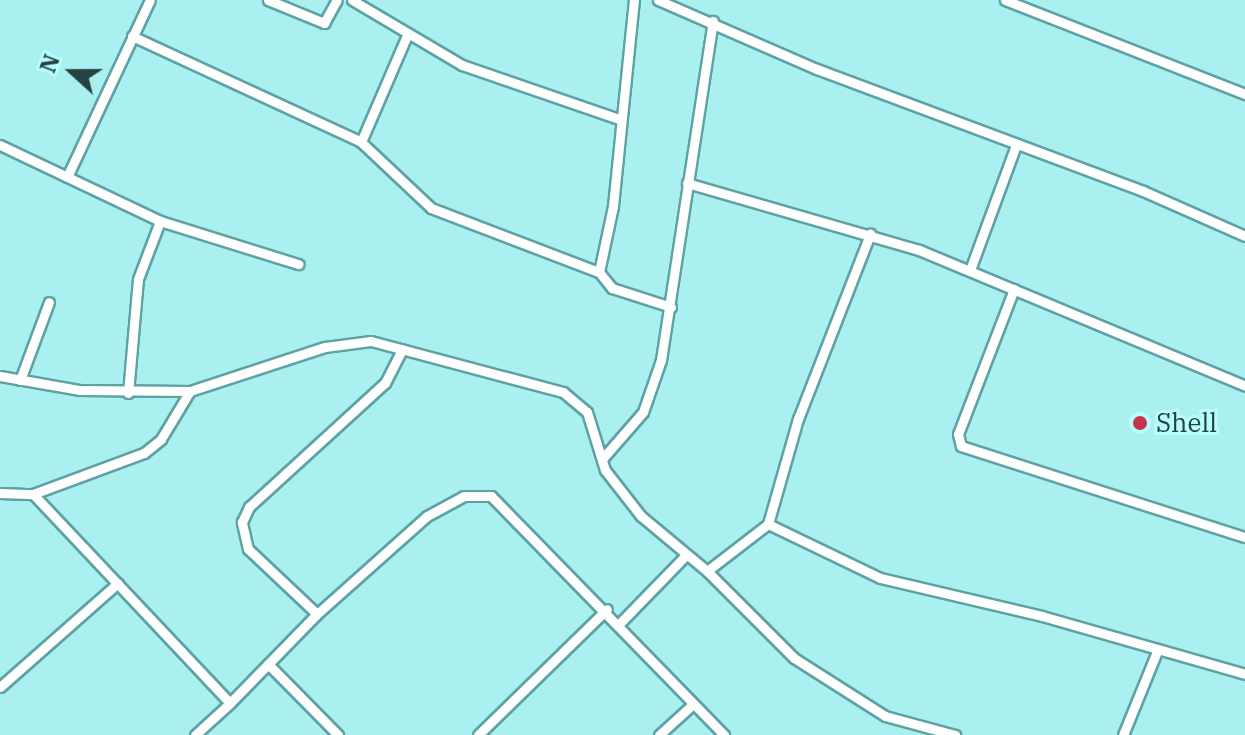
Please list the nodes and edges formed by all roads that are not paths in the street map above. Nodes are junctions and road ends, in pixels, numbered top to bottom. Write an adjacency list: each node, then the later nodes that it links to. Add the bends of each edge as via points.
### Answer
1 (150, 0): 10 (street)
2 (268, 0): 3 (street, via 324,23)
3 (337, 0)
4 (352, 0): 9 (street)
5 (634, 0): 12 (street)
6 (658, 0): 8 (street)
7 (1005, 0): 11 (street)
8 (713, 21): 14 (street, via 817,69); 17 (street)
9 (407, 35): 12 (street, via 462,65); 13 (street)
10 (132, 36): 13 (street); 16 (street)
11 (1245, 94)
12 (619, 119): 23 (street, via 613,206)
13 (361, 142): 23 (street, via 431,208)
14 (1016, 145): 20 (street, via 1143,191); 22 (street)
15 (1, 148): 16 (street)
16 (67, 177): 18 (street)
17 (687, 183): 19 (street); 26 (street)
18 (160, 221): 21 (street); 32 (street, via 138,279)
19 (870, 234): 22 (street); 36 (street, via 804,404)
20 (1245, 236)
21 (298, 264)
22 (970, 270): 24 (street)
23 (599, 272): 26 (street, via 612,288)
24 (1014, 289): 30 (street); 37 (street, via 958,434 961,446)
25 (49, 302): 29 (street)
26 (671, 307): 33 (street, via 643,412)
27 (402, 349): 31 (street, via 371,341 325,347); 33 (street, via 578,399); 42 (street, via 385,383 249,507 242,522 248,549)
28 (0, 376): 29 (street)
29 (20, 380): 32 (street)
30 (1245, 386)
31 (190, 391): 32 (street); 35 (street, via 161,439 144,453)
32 (128, 393)
33 (603, 458): 38 (street, via 612,482 641,516)
34 (0, 493): 35 (street)
35 (33, 494): 40 (street)
36 (768, 524): 39 (street); 44 (street, via 880,578)
37 (1245, 537)
38 (686, 555): 39 (street); 43 (street)
39 (707, 571): 55 (street, via 794,658 857,702 899,721)
40 (118, 583): 47 (street); 48 (street)
41 (607, 609): 42 (street, via 499,500 478,494 447,502 427,516); 43 (street); 50 (street)
42 (317, 614): 45 (street)
43 (619, 624): 49 (street)
44 (1158, 649): 46 (street); 56 (street)
45 (268, 664): 48 (street); 52 (street)
46 (1245, 674)
47 (0, 687)
48 (230, 703): 51 (street)
49 (692, 705): 53 (street); 54 (street)
50 (482, 734)
51 (195, 735)
52 (338, 735)
53 (659, 735)
54 (724, 735)
55 (955, 735)
56 (1123, 735)

